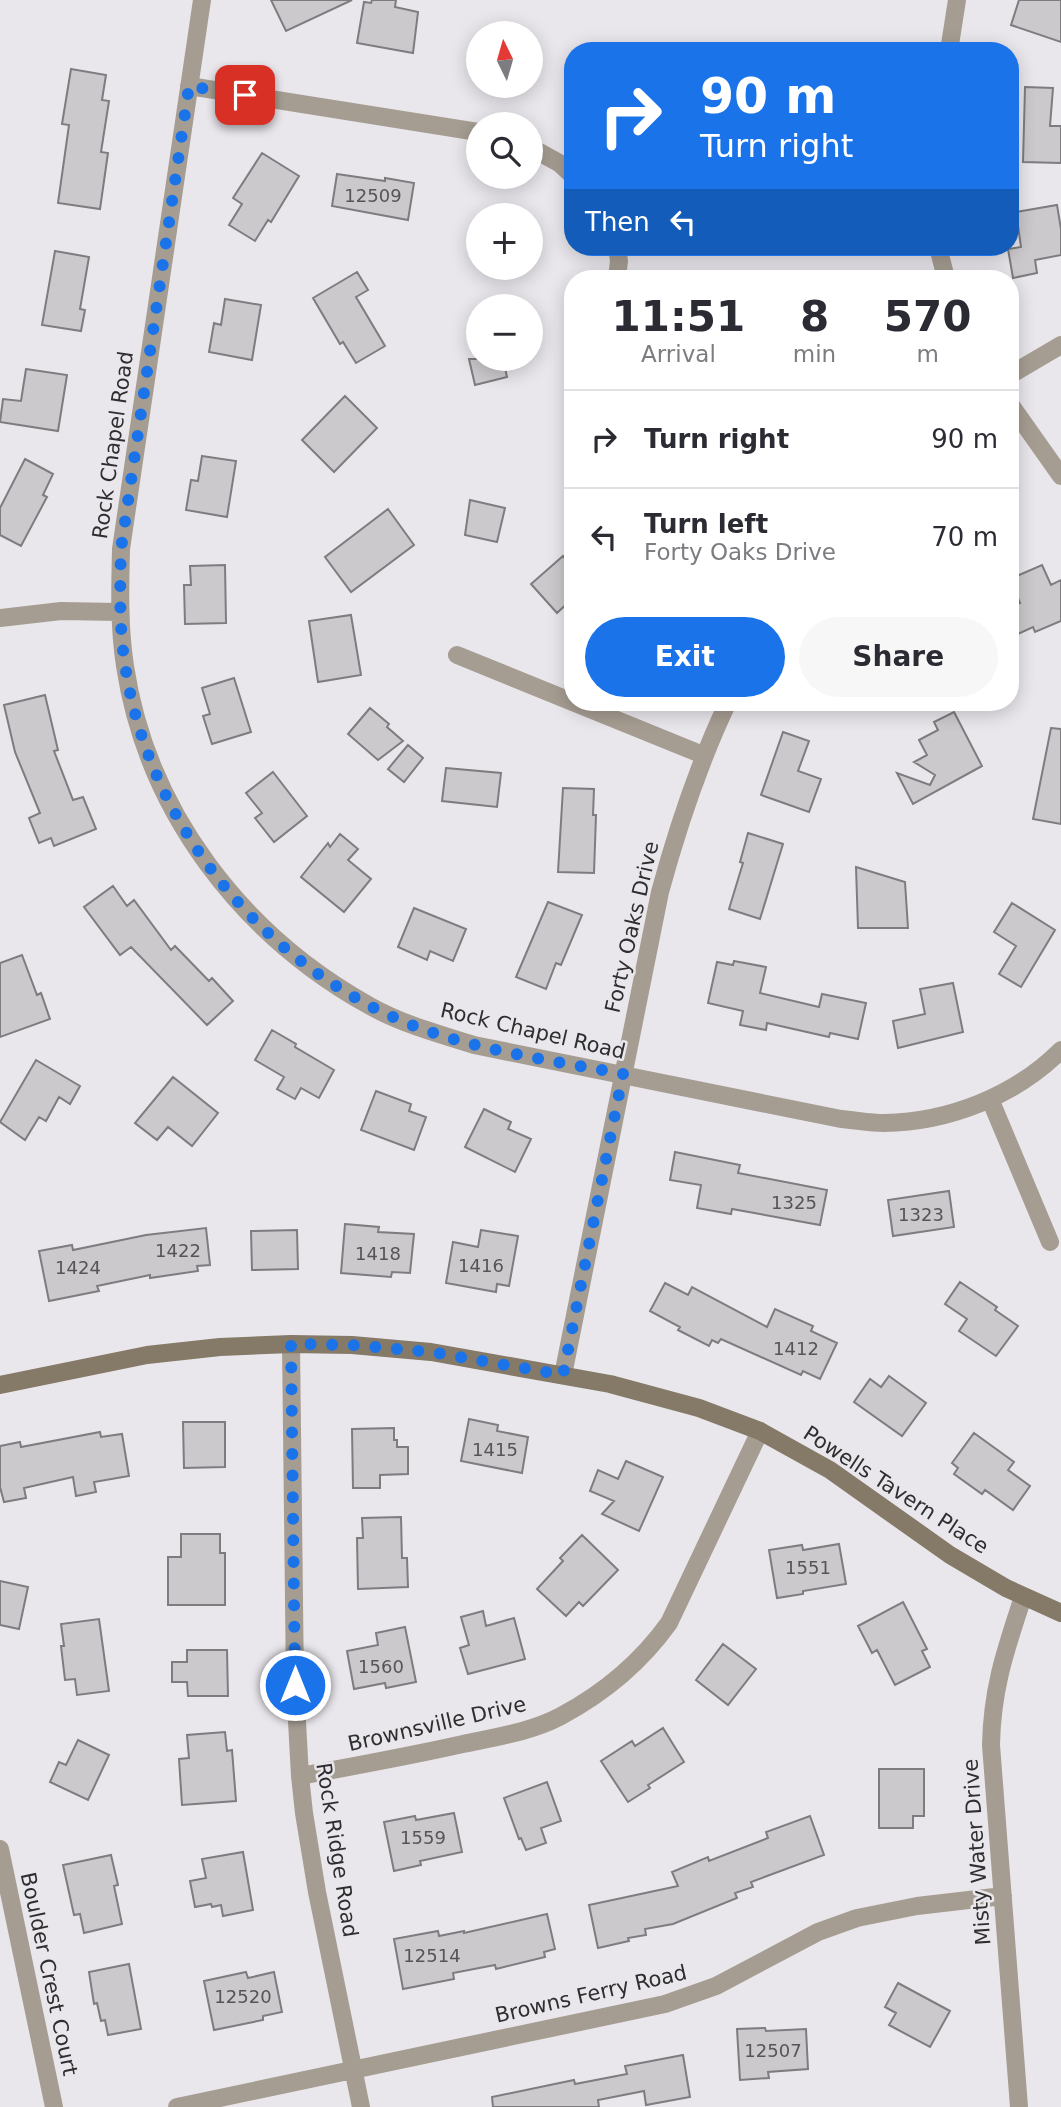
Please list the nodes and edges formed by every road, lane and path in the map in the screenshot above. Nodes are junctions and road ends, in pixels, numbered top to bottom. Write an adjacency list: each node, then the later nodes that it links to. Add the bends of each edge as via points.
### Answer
1 (202, 0): 4 (street, Rock Chapel Road)
2 (957, 0): 3 (street)
3 (950, 42)
4 (189, 86): 5 (street); 12 (street, Rock Chapel Road, via 121,549)
5 (466, 130)
6 (543, 154): 7 (street)
7 (564, 167)
8 (1061, 345): 9 (street)
9 (1019, 370)
10 (1019, 417): 11 (street)
11 (1061, 476)
12 (119, 612): 13 (street, via 61,611); 20 (street, Rock Chapel Road, via 138,724 183,829 246,912 286,949 372,1007 422,1029 474,1045)
13 (0, 618)
14 (457, 656): 15 (street)
15 (564, 699)
16 (594, 711): 18 (street)
17 (724, 711): 18 (street, Forty Oaks Drive)
18 (703, 755): 20 (street, Forty Oaks Drive, via 660,892)
19 (1061, 1050): 21 (street, Rock Chapel Road, via 1025,1080)
20 (623, 1074): 21 (street, Rock Chapel Road, via 841,1119 883,1123 955,1112); 24 (street, Forty Oaks Drive)
21 (990, 1099): 22 (street)
22 (1050, 1242)
23 (291, 1344): 24 (street, Powells Tavern Place, via 431,1352); 25 (street, Powells Tavern Place, via 147,1355); 29 (street, Rock Ridge Road)
24 (563, 1375): 26 (street, Powells Tavern Place, via 699,1408)
25 (0, 1385)
26 (760, 1431): 27 (street, Powells Tavern Place, via 830,1470 950,1555); 29 (street, Brownsville Drive, via 669,1623 629,1670 593,1698 522,1731)
27 (1023, 1597): 28 (street, Powells Tavern Place); 31 (street, Misty Water Drive, via 998,1675 992,1716)
28 (1061, 1613)
29 (300, 1776): 32 (street, Rock Ridge Road, via 317,1892)
30 (0, 1849): 33 (street, Boulder Crest Court)
31 (1003, 1896): 32 (street, Browns Ferry Road, via 857,1918 818,1932 716,1986 665,2004); 36 (street, Misty Water Drive)
32 (353, 2070): 34 (street, Browns Ferry Road); 35 (street, Rock Ridge Road)
33 (54, 2107)
34 (177, 2107)
35 (361, 2107)
36 (1019, 2107)

